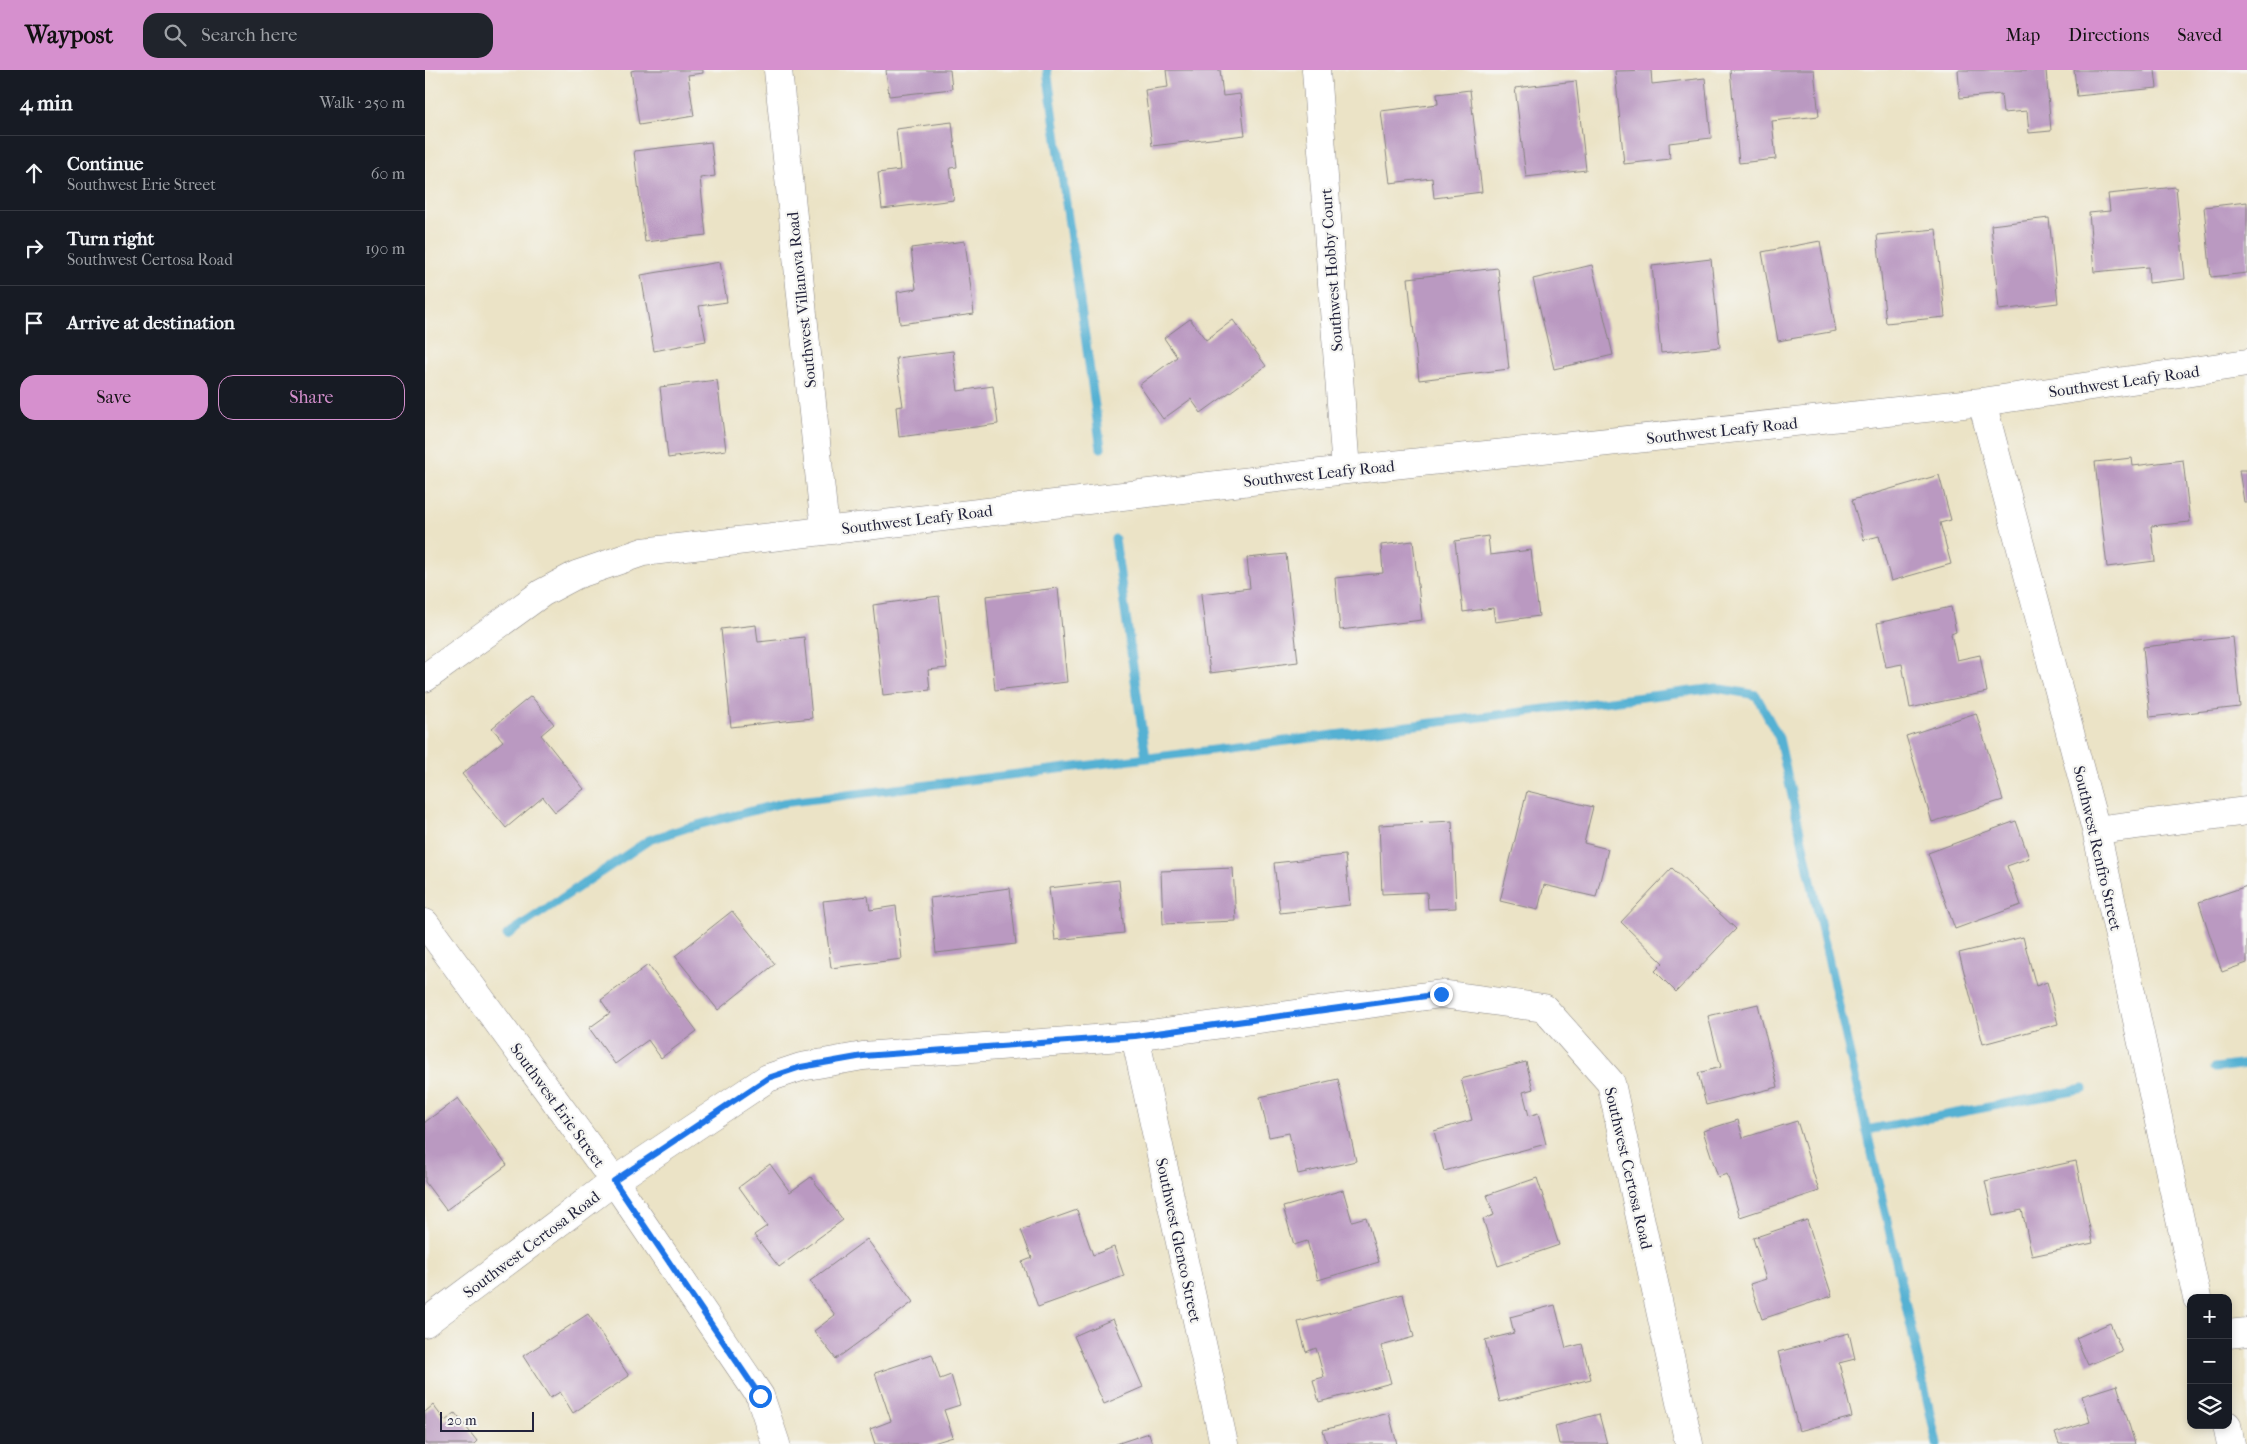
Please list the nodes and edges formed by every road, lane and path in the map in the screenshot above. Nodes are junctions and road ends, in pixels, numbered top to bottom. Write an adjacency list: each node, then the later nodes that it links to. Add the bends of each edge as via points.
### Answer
1 (778, 70): 6 (street, Southwest Villanova Road)
2 (1316, 70): 5 (street, Southwest Hobby Court)
3 (2247, 363): 4 (street, Southwest Leafy Road)
4 (1982, 402): 5 (street, Southwest Leafy Road); 9 (street, Southwest Renfro Street)
5 (1347, 470): 6 (street, Southwest Leafy Road)
6 (825, 530): 7 (street, Southwest Leafy Road, via 643,552 599,566 542,593)
7 (425, 678)
8 (2247, 811): 9 (street)
9 (2096, 830): 13 (street, Southwest Renfro Street)
10 (425, 923): 12 (street, Southwest Erie Street)
11 (1135, 1036): 12 (street, Southwest Certosa Road, via 863,1056 801,1067 768,1078); 19 (street, Southwest Glenco Street); 20 (street, Southwest Certosa Road, via 1441,994 1544,1008 1611,1084)
12 (614, 1181): 14 (street, Southwest Certosa Road); 18 (street, Southwest Erie Street, via 760,1396)
13 (2196, 1294)
14 (425, 1323)
15 (2247, 1332): 16 (street)
16 (2232, 1334)
17 (2228, 1429): 21 (street)
18 (776, 1444)
19 (1224, 1444)
20 (1689, 1444)
21 (2231, 1444)

